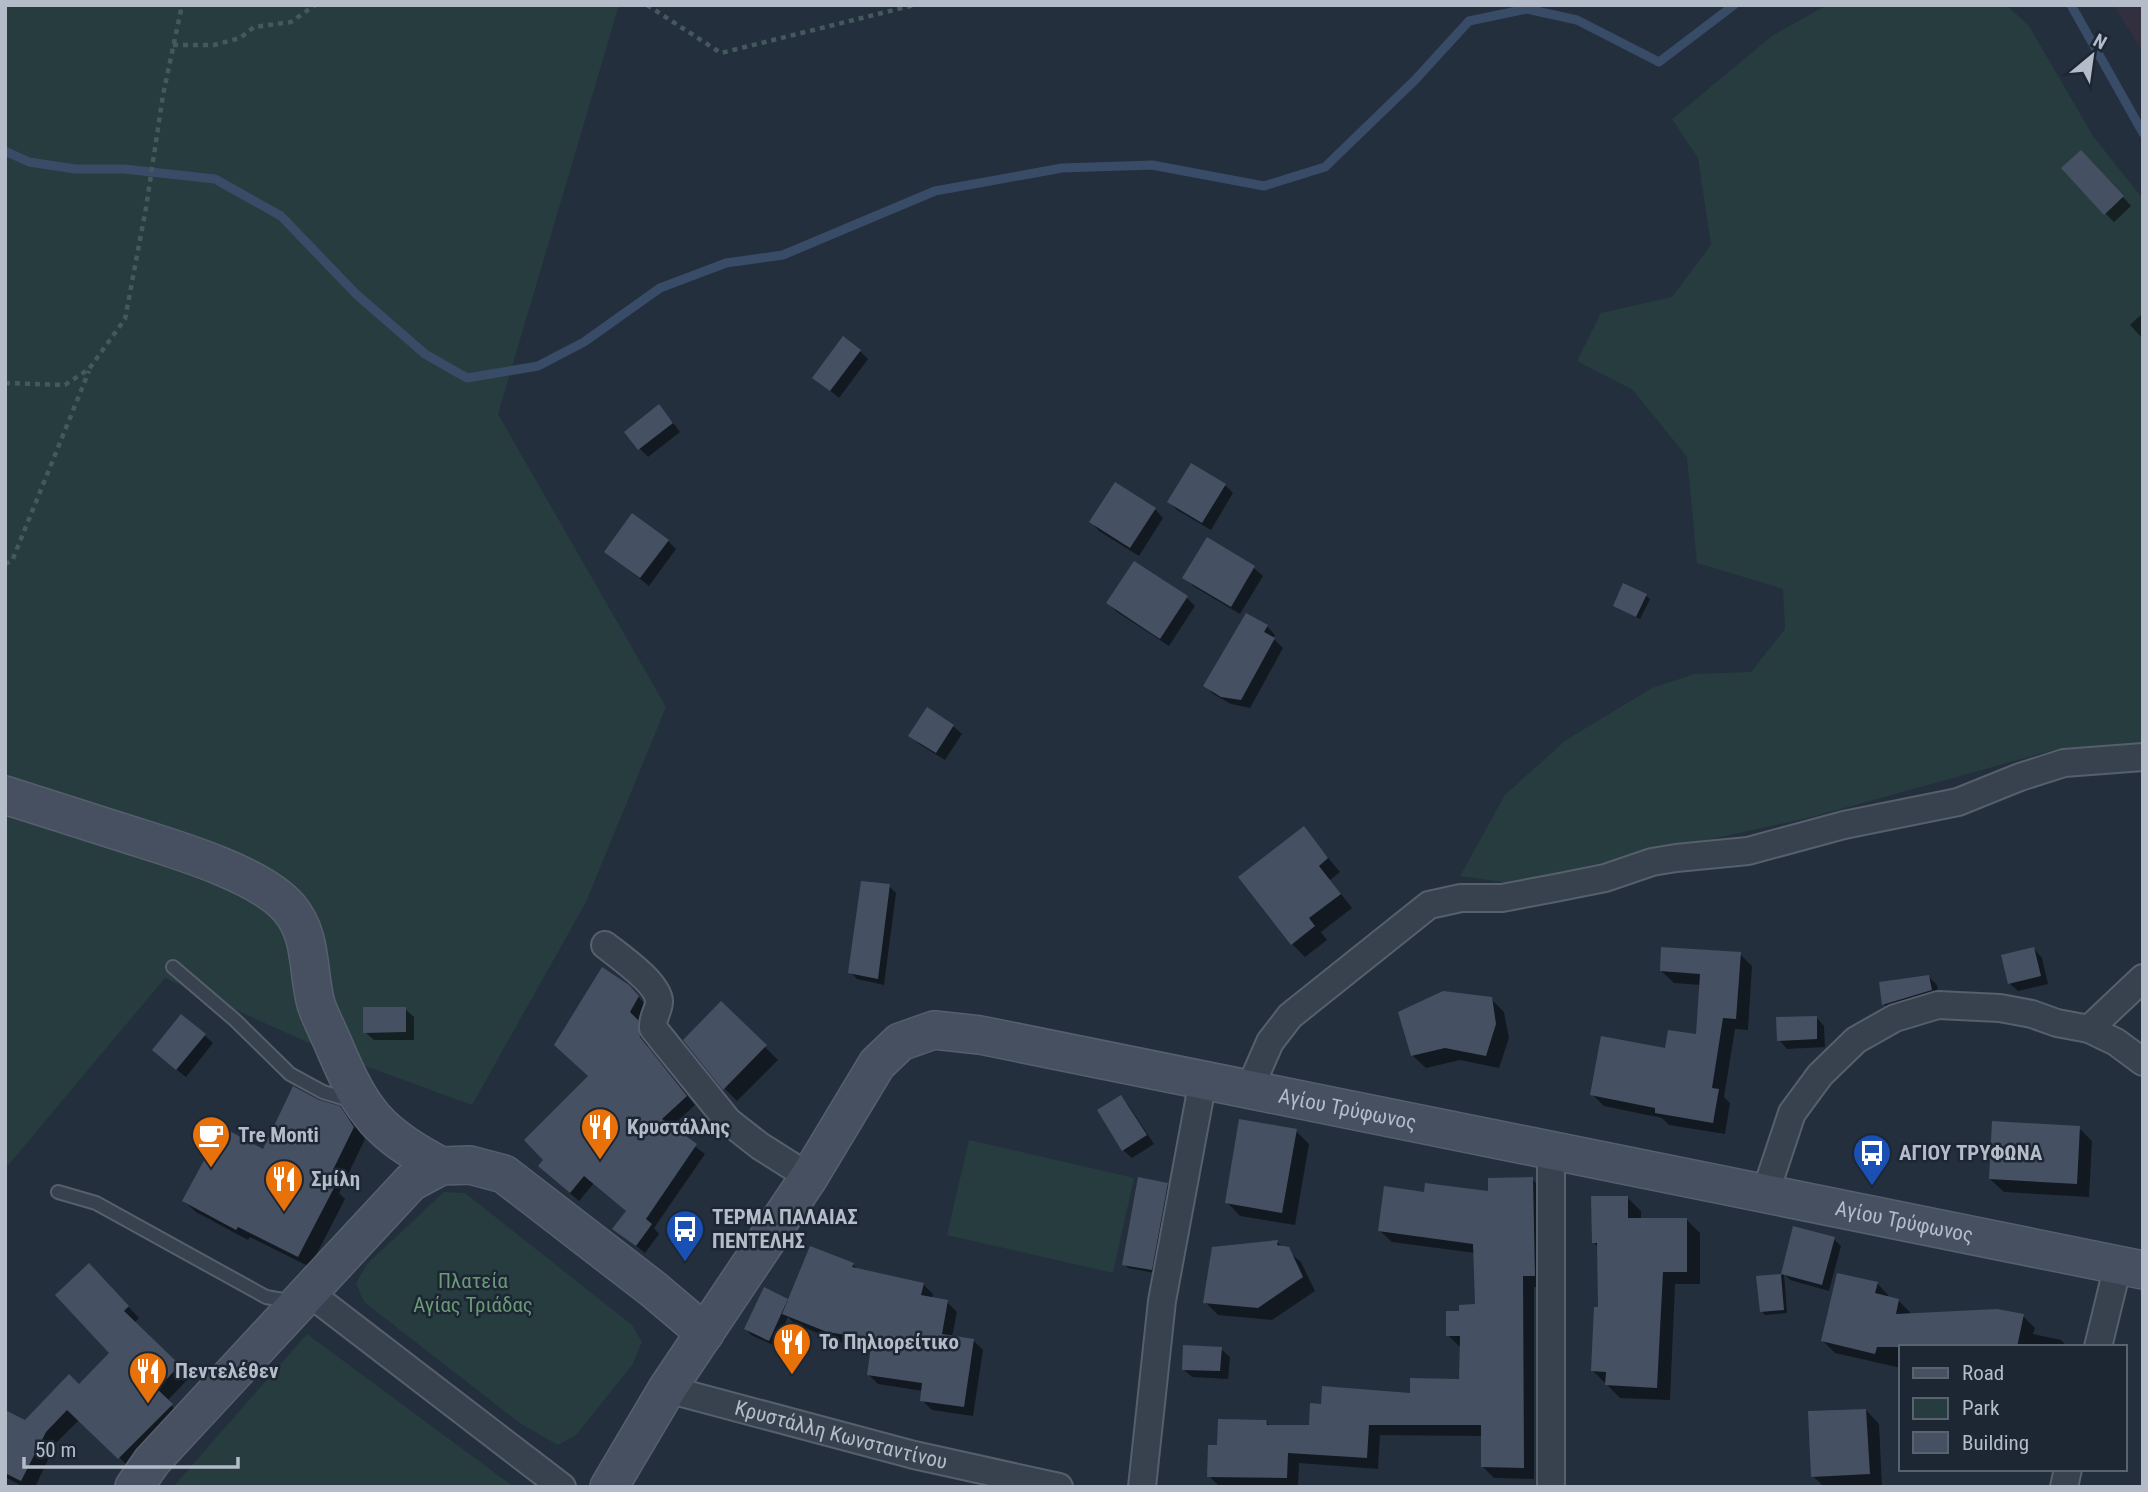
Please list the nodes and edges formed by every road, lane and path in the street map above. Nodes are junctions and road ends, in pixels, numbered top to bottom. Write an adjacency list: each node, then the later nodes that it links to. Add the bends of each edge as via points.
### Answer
1 (182, 5): 5 (path)
2 (315, 5): 5 (path, via 291,22 254,27 240,38 214,45)
3 (647, 5): 4 (path, via 721,53)
4 (914, 5)
5 (173, 45): 6 (path, via 125,319)
6 (89, 369): 7 (path, via 65,384); 8 (path, via 12,561)
7 (5, 383)
8 (5, 564)
9 (2143, 757): 17 (street, via 2064,764 1958,802 1844,825 1748,851 1652,862 1605,878 1502,898 1461,898 1429,905 1290,1016 1270,1042)
10 (5, 795): 18 (main road, via 201,858 259,885 289,907 308,943 316,1004)
11 (605, 945): 21 (street, via 653,987 659,999 653,1028 727,1121)
12 (173, 967): 18 (lane, via 290,1074 323,1092)
13 (2143, 978): 14 (street)
14 (2089, 1029): 15 (street); 23 (street, via 2032,1014 1973,1006 1938,1005 1895,1018 1856,1040 1820,1075 1792,1113)
15 (2143, 1062)
16 (1203, 1080): 17 (main road, Αγίου Τρύφωνος); 21 (main road, Αγίου Τρύφωνος, via 934,1030 900,1042 877,1064); 33 (street, via 1162,1301)
17 (1250, 1090): 19 (main road, Αγίου Τρύφωνος)
18 (360, 1102): 20 (main road, via 408,1149)
19 (1551, 1151): 23 (main road, Αγίου Τρύφωνος); 34 (street)
20 (441, 1166): 25 (main road, via 411,1182); 26 (main road, via 470,1165 504,1174)
21 (809, 1177): 26 (main road, Αγίου Τρύφωνος)
22 (58, 1192): 25 (lane, via 96,1203 266,1297)
23 (1765, 1194): 24 (main road, Αγίου Τρύφωνος)
24 (2130, 1268): 27 (street)
25 (303, 1297): 29 (main road, via 152,1461); 30 (street)
26 (705, 1333): 28 (main road)
27 (2099, 1345)
28 (667, 1389): 31 (main road); 32 (street, Κρυστάλλη Κωνσταντίνου, via 914,1455)
29 (134, 1487)
30 (562, 1487)
31 (609, 1487)
32 (1059, 1487)
33 (1142, 1487)
34 (1551, 1487)

